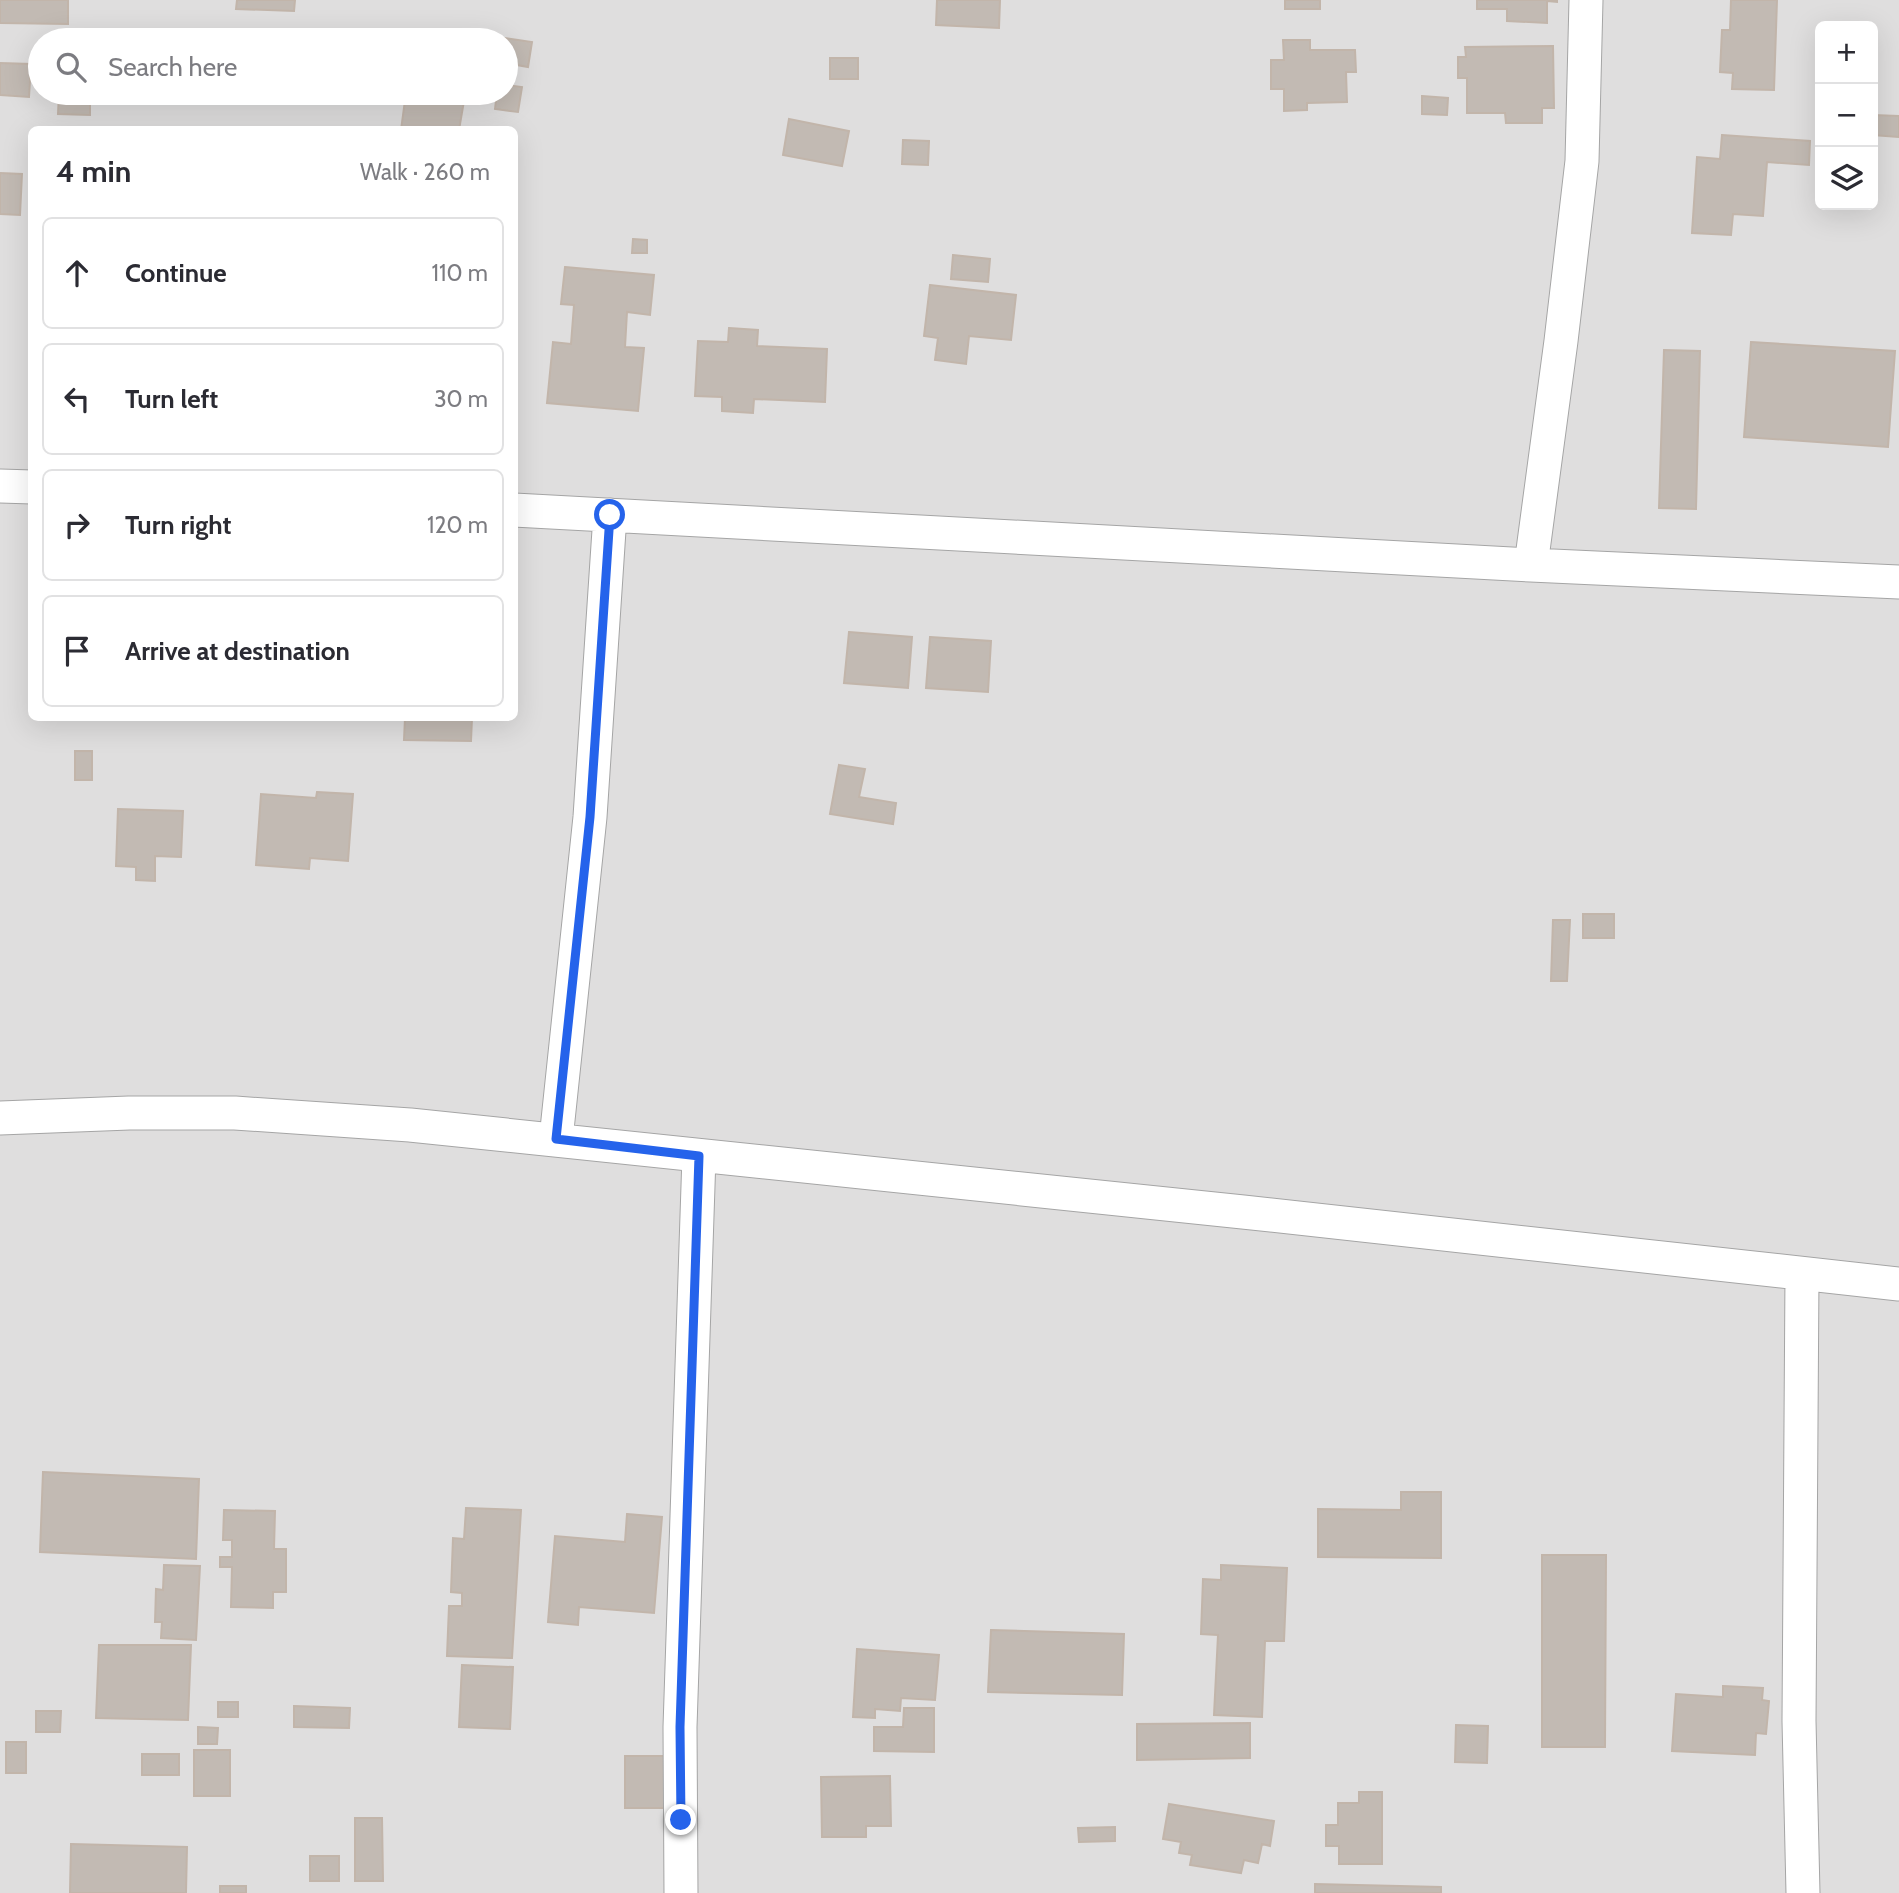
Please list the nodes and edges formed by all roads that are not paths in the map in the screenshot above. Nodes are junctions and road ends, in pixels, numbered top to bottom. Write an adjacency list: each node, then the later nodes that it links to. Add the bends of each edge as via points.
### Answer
1 (1586, 0): 6 (street, via 1582,161)
2 (0, 486): 3 (street)
3 (28, 487)
4 (518, 510): 5 (street)
5 (610, 515): 6 (street); 9 (street, via 590,817)
6 (1531, 565): 7 (street)
7 (1899, 582)
8 (0, 1118): 9 (street, via 235,1113)
9 (556, 1139): 10 (street)
10 (699, 1156): 11 (street); 13 (street, via 680,1727)
11 (1802, 1275): 12 (street); 14 (street, via 1799,1721)
12 (1899, 1284)
13 (681, 1893)
14 (1803, 1893)

